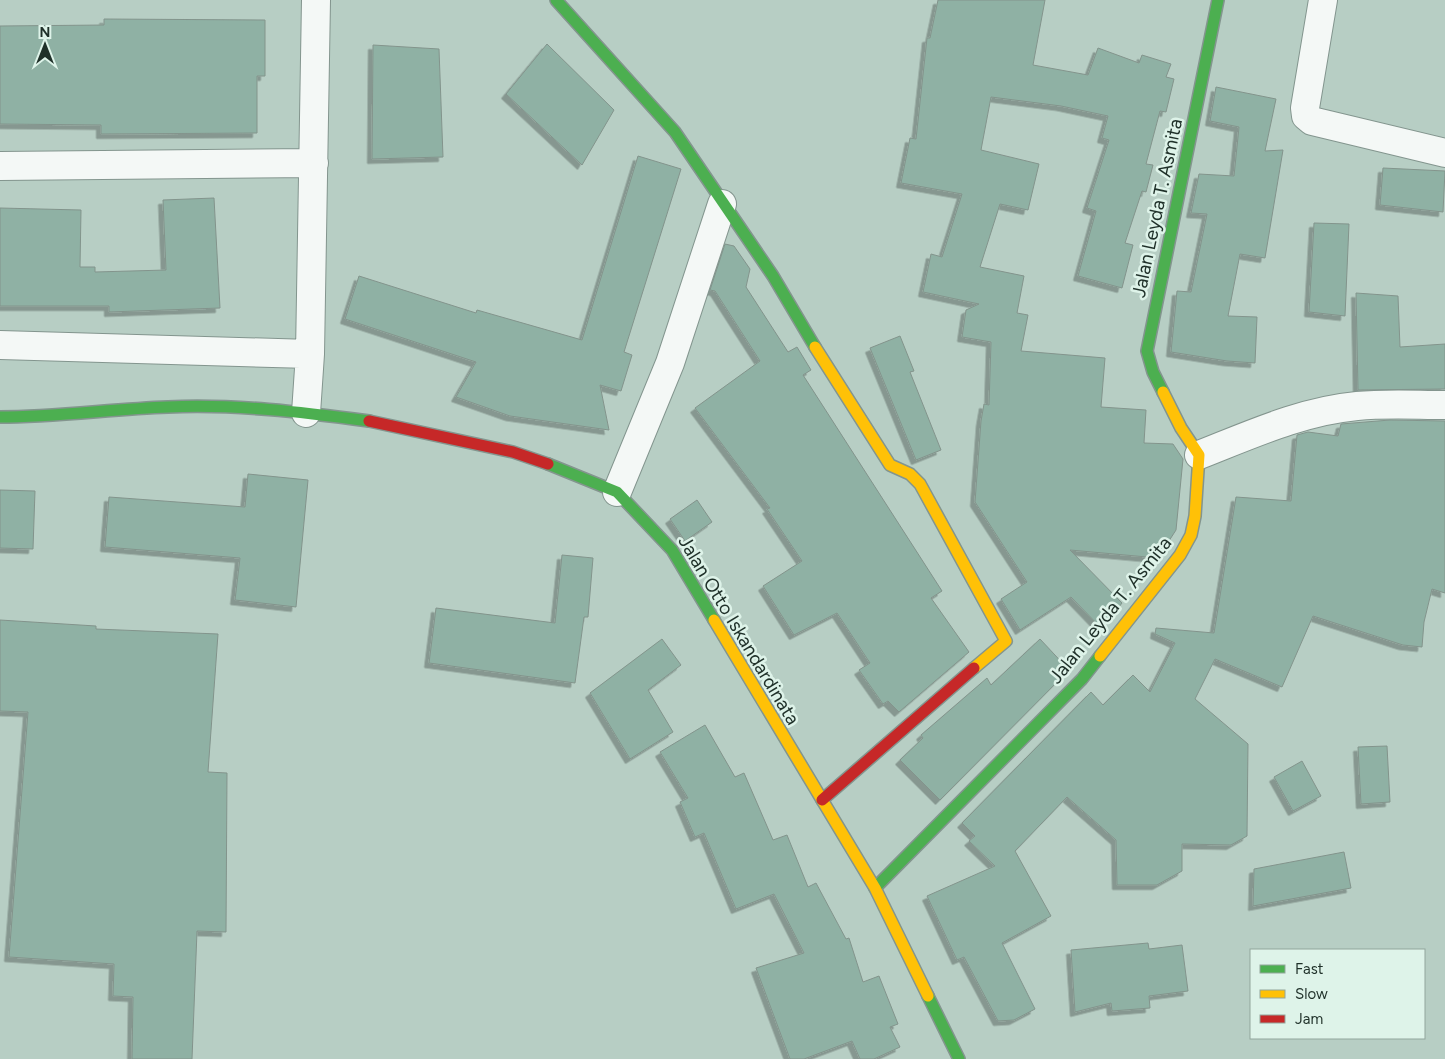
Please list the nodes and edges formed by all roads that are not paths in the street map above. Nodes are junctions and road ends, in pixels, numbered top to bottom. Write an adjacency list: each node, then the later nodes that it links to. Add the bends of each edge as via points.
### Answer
1 (316, 0): 6 (street)
2 (556, 0): 8 (street, via 675,132)
3 (1218, 0): 14 (street, Jalan Leyda T. Asmita, via 1147,351 1153,372 1181,428)
4 (1323, 0): 5 (street, via 1306,116 1312,121)
5 (1445, 153)
6 (314, 162): 7 (street); 10 (street)
7 (0, 166)
8 (722, 204): 15 (street, via 670,362); 16 (street, via 773,276 796,318 890,464 910,474 920,484 1006,641)
9 (0, 345): 10 (street)
10 (310, 354): 12 (street)
11 (1445, 405): 14 (street, via 1358,405 1330,409 1268,428)
12 (306, 413): 13 (street, Jalan Otto Iskandardinata, via 256,407 168,406); 15 (street, Jalan Otto Iskandardinata, via 389,424 513,452)
13 (0, 417)
14 (1199, 455): 17 (street, Jalan Leyda T. Asmita, via 1195,516 1191,535 1180,555 1082,679)
15 (617, 492): 16 (street, Jalan Otto Iskandardinata, via 672,550)
16 (822, 800): 17 (street, Jalan Otto Iskandardinata)
17 (875, 888): 18 (street, Jalan Otto Iskandardinata)
18 (959, 1059)

